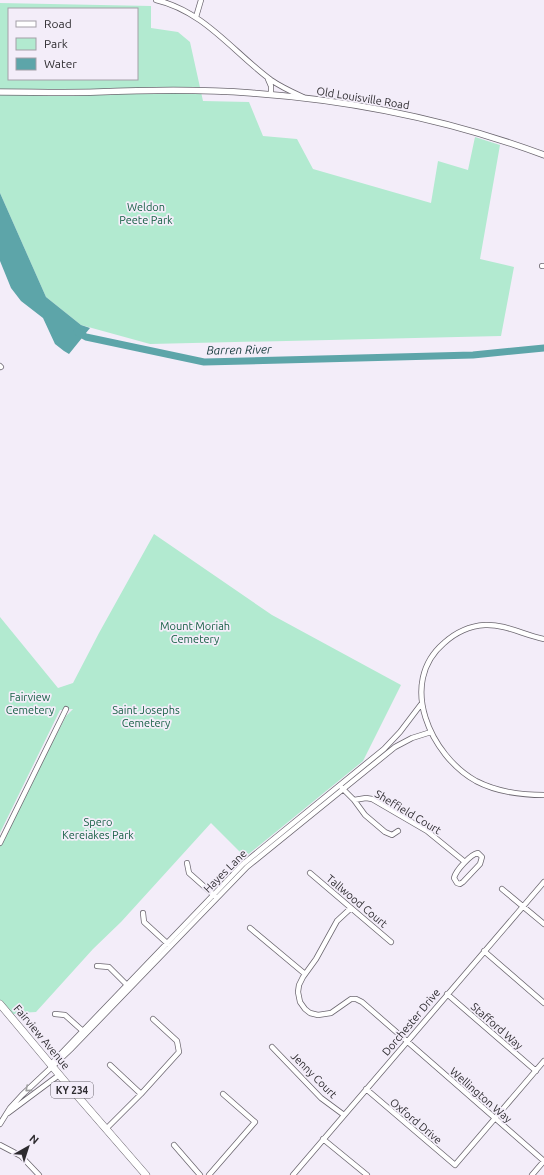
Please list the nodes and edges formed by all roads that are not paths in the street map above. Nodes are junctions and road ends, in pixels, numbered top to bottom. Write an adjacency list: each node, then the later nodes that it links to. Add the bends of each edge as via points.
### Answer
1 (156, 0): 3 (street, Old Louisville Road)
2 (201, 0): 3 (street)
3 (196, 17): 4 (street, Old Louisville Road)
4 (266, 75): 6 (street); 7 (street, Old Louisville Road, via 281,86)
5 (1, 92): 6 (street, via 198,91)
6 (271, 94): 7 (street)
7 (308, 99): 8 (street, Old Louisville Road, via 421,118)
8 (544, 155)
9 (544, 639): 10 (street, via 497,625 477,626 456,634 437,650 426,667)
10 (422, 703): 12 (street); 13 (street, Hayes Lane, via 388,745)
11 (66, 710): 18 (street)
12 (431, 732): 14 (street, Hayes Lane, via 395,747); 15 (street, via 449,759 477,781 514,794)
13 (340, 785): 14 (street); 24 (street, Hayes Lane, via 247,861)
14 (344, 790): 16 (street); 24 (street, Hayes Lane, via 247,867)
15 (544, 795)
16 (354, 800): 17 (street, via 362,813 385,832 391,835); 19 (street, Sheffield Court, via 368,798 377,802 427,831)
17 (398, 831)
18 (0, 843)
19 (465, 862): 19 (street, via 475,854 482,857 475,870 463,882 458,883 455,881 455,875)
20 (188, 863): 24 (street, via 189,873)
21 (310, 873): 26 (street, Tallwood Court)
22 (544, 882): 25 (street, Dorchester Drive)
23 (502, 889): 25 (street)
24 (215, 897): 31 (street, Hayes Lane)
25 (522, 906): 28 (street); 32 (street, Dorchester Drive)
26 (352, 908): 30 (street, Tallwood Court); 34 (street, via 337,921)
27 (143, 913): 31 (street, via 144,922)
28 (544, 924)
29 (250, 928): 34 (street)
30 (391, 942)
31 (169, 945): 35 (street, Hayes Lane)
32 (484, 951): 36 (street, Dorchester Drive); 37 (street)
33 (97, 966): 35 (street, via 109,967)
34 (305, 974): 42 (street, Wellington Way, via 299,985 298,996 301,1004 310,1013 328,1014 349,999 356,999)
35 (129, 986): 41 (street, Hayes Lane)
36 (447, 994): 42 (street, Dorchester Drive); 47 (street, Stafford Way)
37 (544, 1003)
38 (0, 1004): 46 (main road, Fairview Avenue / KY 234)
39 (55, 1014): 41 (street, via 65,1016)
40 (153, 1019): 50 (street, via 177,1041 179,1052)
41 (84, 1032): 46 (street, Hayes Lane)
42 (407, 1042): 49 (street, Dorchester Drive); 54 (street, Wellington Way)
43 (272, 1047): 53 (street, Jenny Court, via 321,1098)
44 (544, 1061): 47 (street)
45 (110, 1065): 50 (street)
46 (52, 1066): 48 (main road, Fairview Avenue / KY 234); 52 (street, Hayes Lane, one-way to 52)
47 (536, 1071): 54 (street)
48 (59, 1075): 52 (street); 56 (main road, Fairview Avenue / KY 234)
49 (366, 1089): 53 (street, Dorchester Drive); 54 (street, Oxford Drive, via 455,1166)
50 (141, 1094): 56 (street)
51 (223, 1094): 64 (street, via 255,1122)
52 (6, 1114): 55 (street)
53 (344, 1114): 57 (street, Dorchester Drive)
54 (495, 1119): 60 (street, Wellington Way)
55 (0, 1124)
56 (106, 1129): 62 (main road, Fairview Avenue / KY 234)
57 (323, 1139): 65 (street, Dorchester Drive); 66 (street)
58 (0, 1145): 61 (street, via 21,1156)
59 (174, 1145): 63 (street)
60 (544, 1161): 67 (street)
61 (39, 1175)
62 (146, 1175)
63 (200, 1175)
64 (209, 1175)
65 (293, 1175)
66 (367, 1175)
67 (532, 1175)

